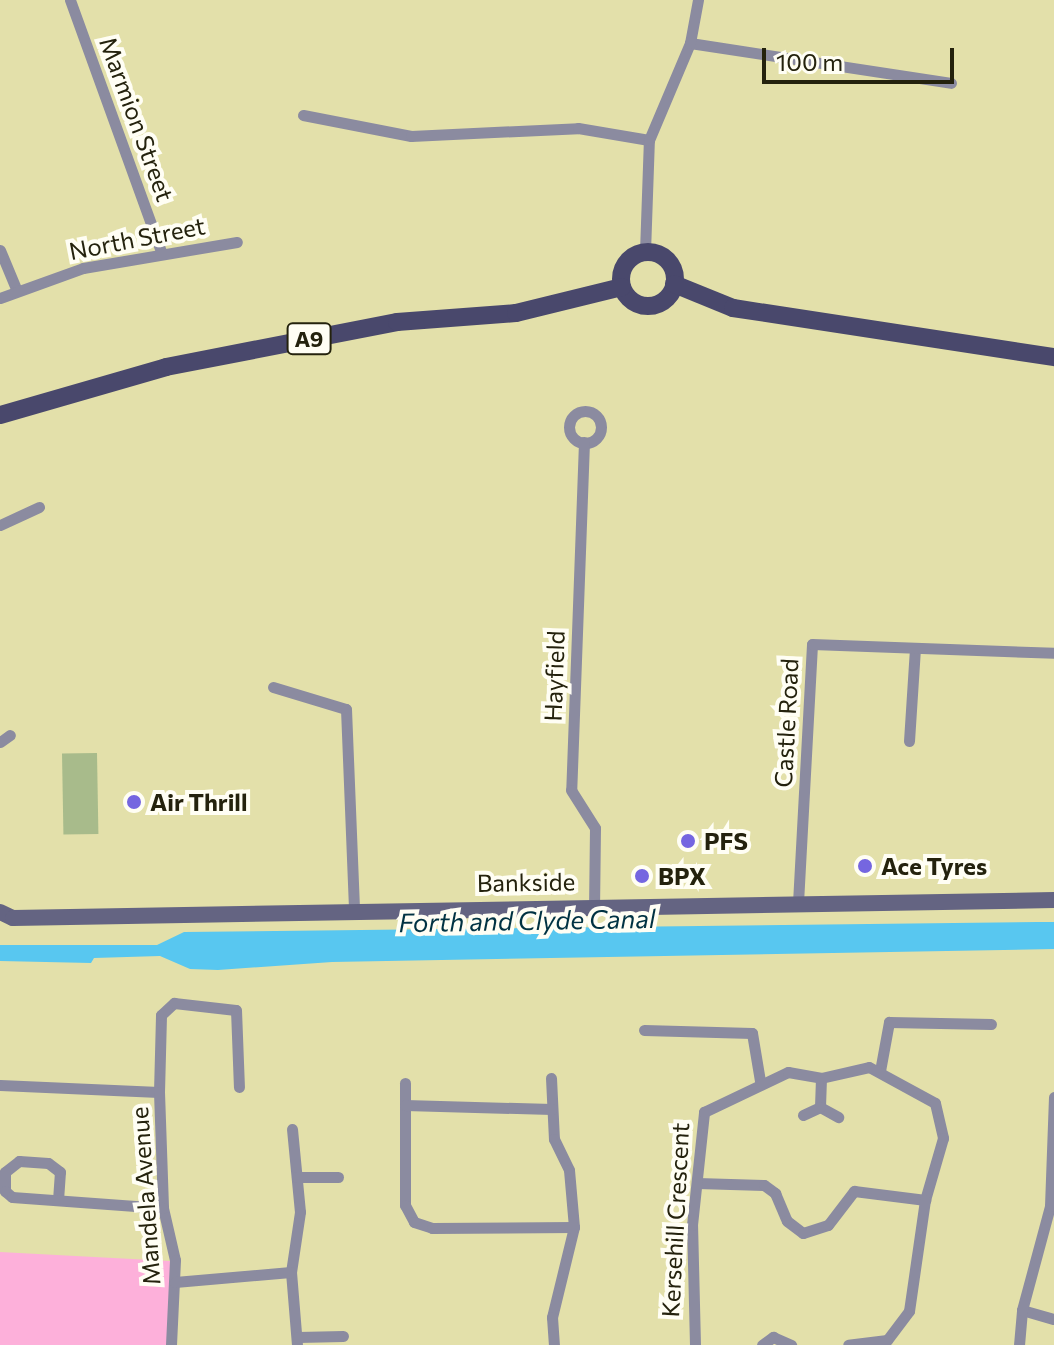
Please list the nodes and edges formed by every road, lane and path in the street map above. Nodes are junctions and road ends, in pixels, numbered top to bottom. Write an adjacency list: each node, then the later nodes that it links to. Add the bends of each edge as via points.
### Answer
1 (70, 0): 10 (street, Marmion Street)
2 (698, 0): 3 (street)
3 (690, 43): 4 (street); 6 (street)
4 (951, 83)
5 (303, 115): 6 (street, via 411,136 578,128)
6 (649, 140): 9 (street)
7 (237, 242): 10 (street, North Street)
8 (0, 250): 13 (street)
9 (645, 252): 11 (main road, via 671,265); 12 (main road, via 625,264)
10 (162, 254): 13 (street, North Street, via 83,268)
11 (674, 284): 12 (main road, via 663,301 644,306); 15 (main road, via 733,308)
12 (622, 287): 16 (main road, A9, via 516,313 397,322 166,367)
13 (17, 291): 14 (street, North Street)
14 (0, 298)
15 (1054, 357)
16 (0, 415)
17 (584, 442): 26 (street, Hayfield, via 571,790 595,828)
18 (39, 507): 19 (street)
19 (0, 525)
20 (915, 648): 21 (street, Castle Road); 23 (street); 25 (street, Castle Road, via 812,644)
21 (1054, 653)
22 (273, 687): 27 (street, via 346,709)
23 (909, 741)
24 (1054, 900): 25 (street, Bankside)
25 (798, 903): 26 (street, Bankside)
26 (594, 906): 27 (street, Bankside)
27 (354, 909): 28 (street, Bankside, via 13,918)
28 (0, 912)
29 (991, 1024): 31 (street, via 889,1022)
30 (644, 1030): 34 (street, via 752,1033)
31 (880, 1071): 33 (street, Kersehill Crescent, via 861,1067); 50 (street, Kersehill Crescent, via 920,1090 942,1118 943,1138)
32 (551, 1078): 42 (street)
33 (821, 1078): 34 (street, Kersehill Crescent, via 799,1071); 41 (street)
34 (760, 1081): 48 (street, Kersehill Crescent, via 704,1112)
35 (405, 1083): 40 (street)
36 (0, 1085): 38 (street)
37 (239, 1087): 38 (street, Mandela Avenue, via 236,1010 174,1003 161,1015)
38 (159, 1092): 52 (street, Mandela Avenue)
39 (1054, 1097): 51 (street)
40 (405, 1105): 42 (street); 53 (street, via 405,1205 414,1222 432,1228)
41 (820, 1107): 43 (street); 44 (street)
42 (552, 1109): 53 (street, via 554,1139 569,1170)
43 (803, 1115)
44 (838, 1117)
45 (292, 1129): 46 (street)
46 (297, 1177): 47 (street); 54 (street, via 300,1212)
47 (338, 1177)
48 (697, 1183): 50 (street, via 764,1185 775,1193 787,1221 803,1233 828,1225 854,1191); 63 (street, Kersehill Crescent, via 691,1326)
49 (58, 1200): 49 (street, via 12,1197 5,1191 5,1172 19,1161 48,1163 60,1172); 52 (street)
50 (925, 1200): 60 (street, Kersehill Crescent, via 909,1311)
51 (1052, 1206): 56 (street)
52 (163, 1208): 55 (street, Mandela Avenue)
53 (574, 1227): 62 (street, via 552,1317)
54 (291, 1272): 55 (street); 59 (street)
55 (175, 1282): 61 (street, Mandela Avenue)
56 (1022, 1310): 57 (street); 67 (street)
57 (1054, 1319)
58 (343, 1336): 59 (street)
59 (298, 1341)
60 (887, 1342): 66 (street, Kersehill Crescent)
61 (171, 1345)
62 (554, 1345)
63 (695, 1345)
64 (762, 1345): 65 (street, via 773,1337)
65 (791, 1345)
66 (848, 1345)
67 (1019, 1345)

